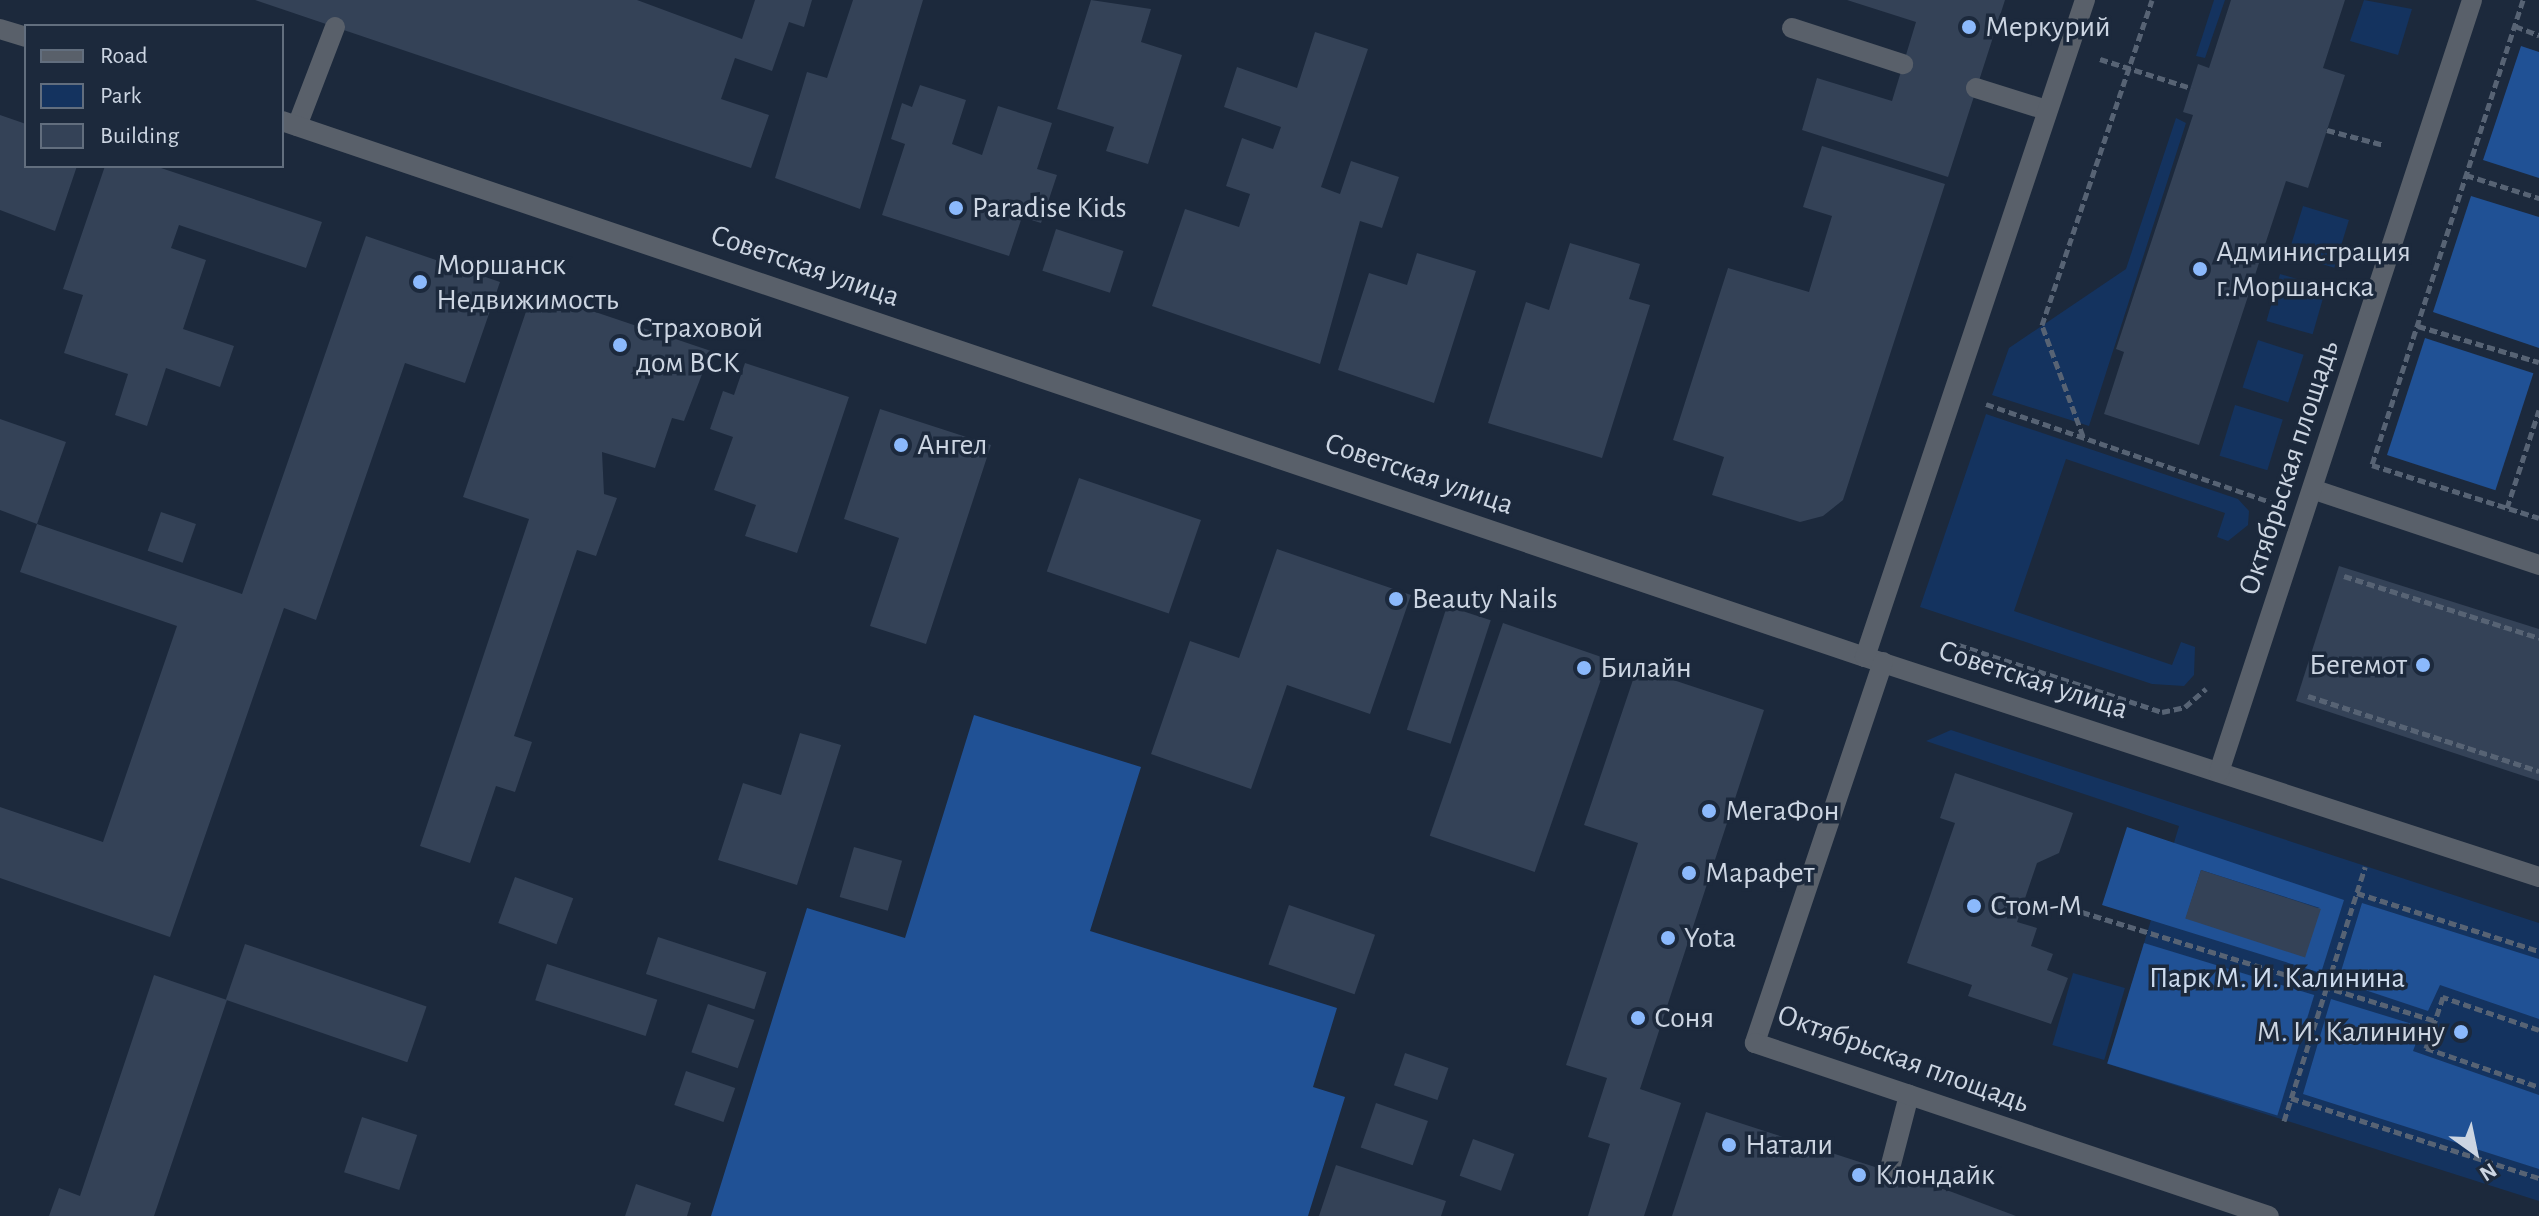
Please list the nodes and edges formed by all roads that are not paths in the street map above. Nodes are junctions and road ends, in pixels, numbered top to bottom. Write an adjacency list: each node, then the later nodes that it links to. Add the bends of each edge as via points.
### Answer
1 (2085, 0): 9 (street, Октябрьская площадь)
2 (2472, 0): 11 (street, Октябрьская площадь)
3 (335, 27): 10 (street)
4 (1792, 28): 7 (street)
5 (0, 29): 6 (street)
6 (24, 36)
7 (1903, 64)
8 (1976, 88): 9 (street)
9 (2046, 110): 13 (street, Октябрьская площадь, via 1951,392)
10 (290, 123): 13 (street, Советская улица)
11 (2315, 490): 12 (street); 14 (street, Октябрьская площадь)
12 (2539, 565)
13 (1874, 660): 14 (street, Советская улица); 16 (street, Октябрьская площадь, via 1755,1043)
14 (2219, 772): 15 (street, Советская улица)
15 (2539, 877)
16 (1909, 1095): 17 (street); 18 (street, Октябрьская площадь)
17 (1889, 1172)
18 (2269, 1216)

